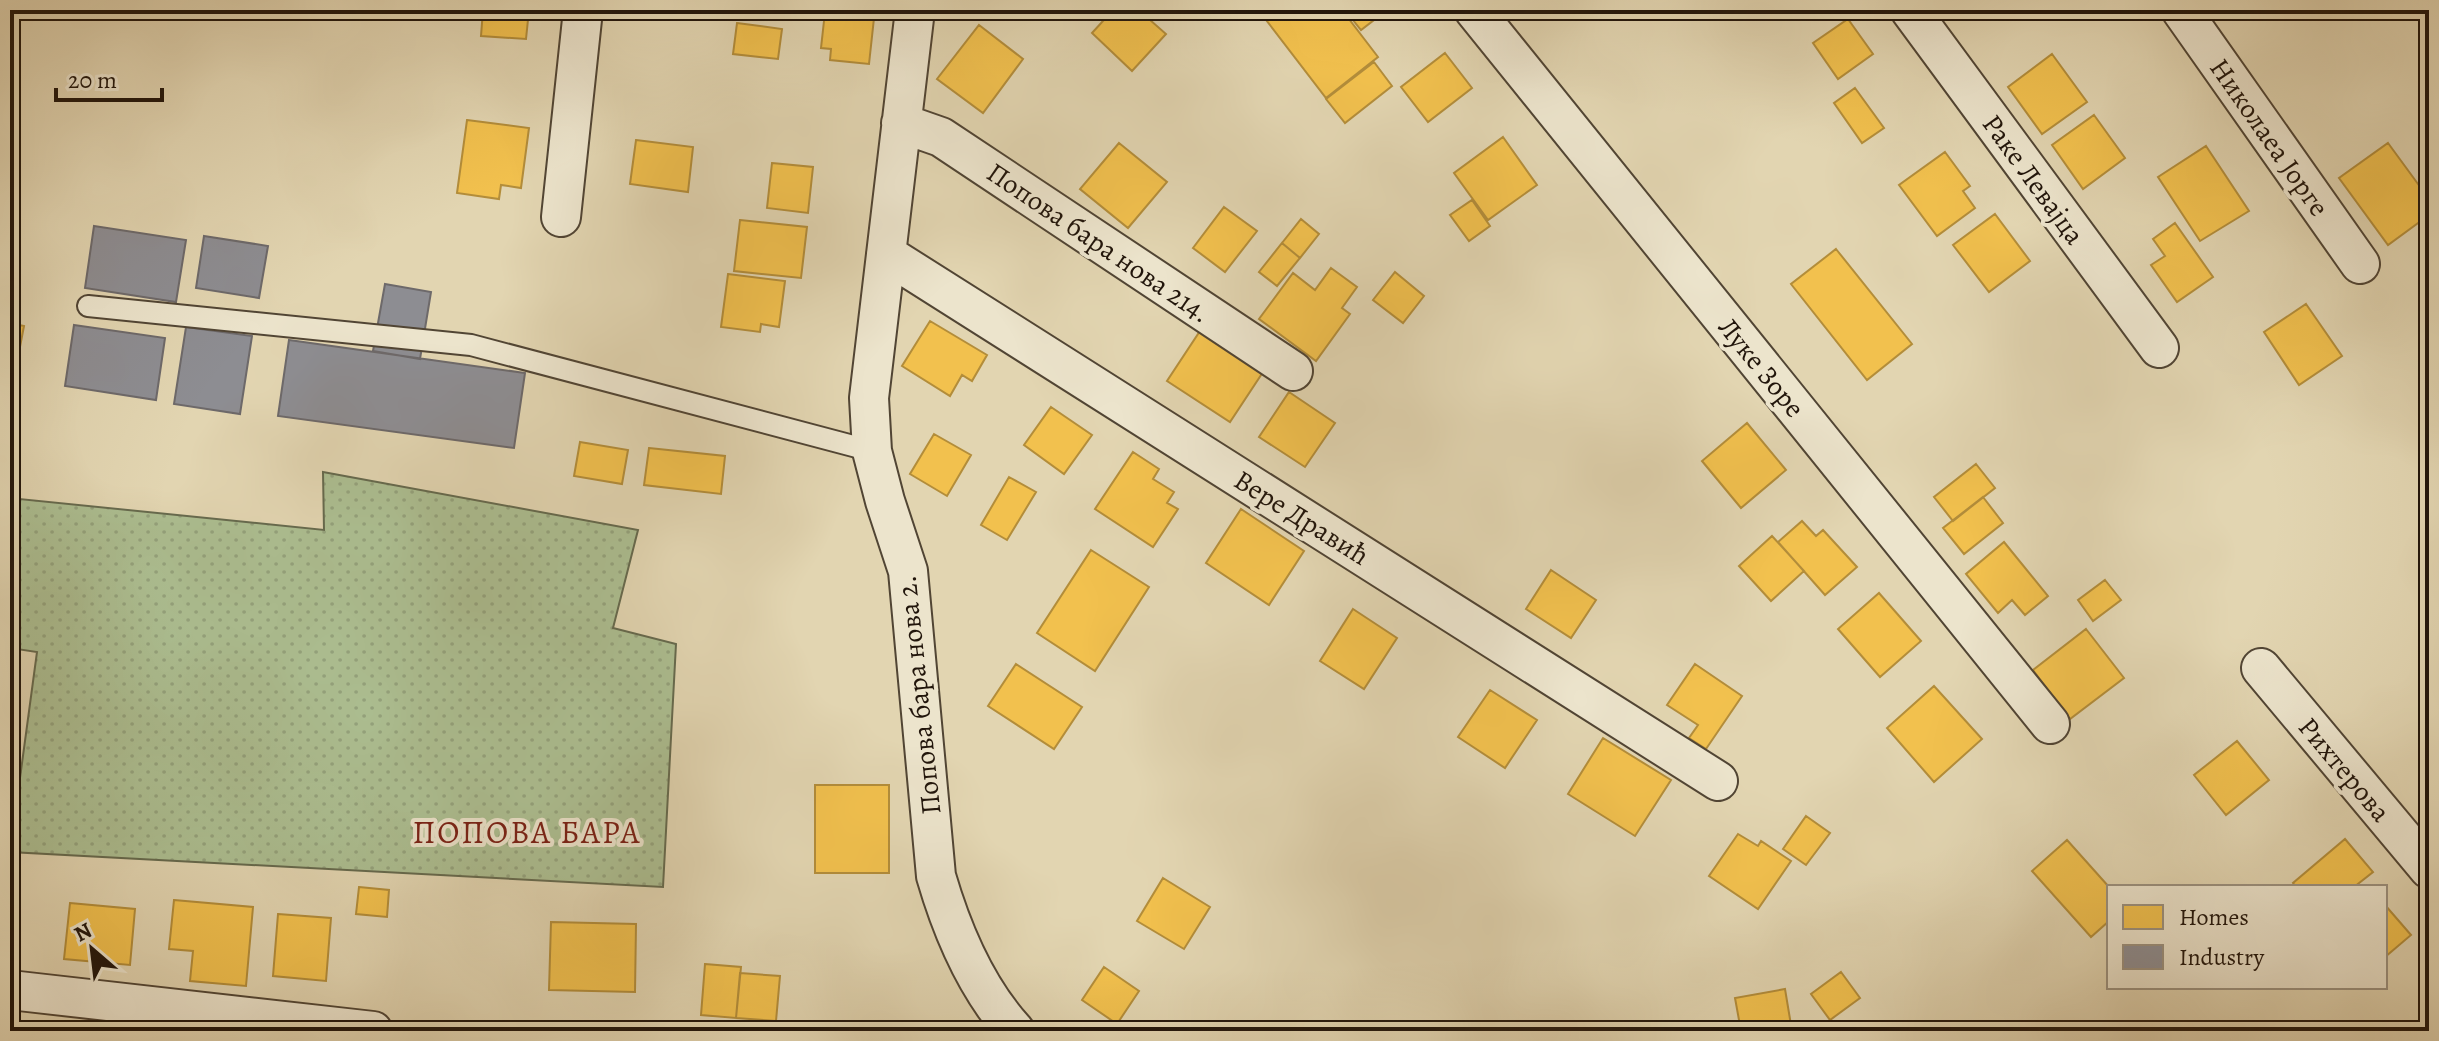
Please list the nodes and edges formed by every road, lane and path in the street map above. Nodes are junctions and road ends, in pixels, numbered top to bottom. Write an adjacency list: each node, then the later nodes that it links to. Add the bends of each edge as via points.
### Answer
1 (583, 10): 7 (street)
2 (915, 10): 6 (street, Попова бара нова 2.)
3 (1474, 10): 15 (street, Луке Зоре)
4 (1910, 10): 11 (street, Раке Левајца)
5 (2181, 10): 9 (street, Николаеа Јорге)
6 (901, 123): 8 (street, Попова бара нова 2.); 12 (street, Попова бара нова 214., via 941,137)
7 (561, 217)
8 (886, 254): 13 (street, Попова бара нова 2., via 869,398); 16 (street, Вере Дравић)
9 (2360, 264)
10 (88, 306): 13 (lane, via 471,345)
11 (2159, 348)
12 (1293, 371)
13 (872, 451): 20 (street, Попова бара нова 2., via 908,571 936,876 949,921 975,974)
14 (2261, 668): 17 (street, Рихтерова)
15 (2050, 724)
16 (1718, 781)
17 (2429, 869)
18 (10, 990): 19 (street)
19 (373, 1031)
20 (1015, 1031)

